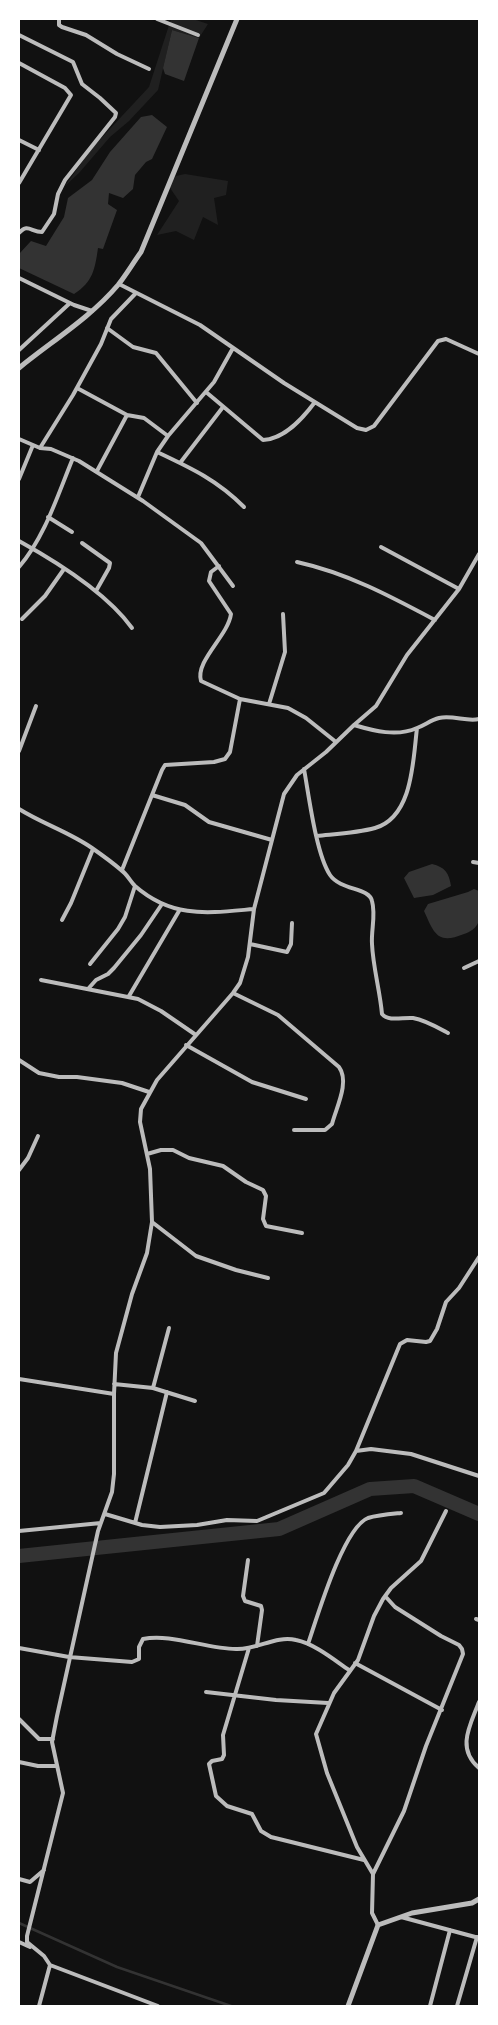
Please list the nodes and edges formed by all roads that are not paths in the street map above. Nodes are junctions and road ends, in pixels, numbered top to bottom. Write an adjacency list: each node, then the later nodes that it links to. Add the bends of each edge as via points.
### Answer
1 (59, 19): 7 (street, via 62,28 86,35 117,54)
2 (157, 19): 5 (street)
3 (237, 19): 13 (street, via 140,252)
4 (19, 35): 11 (street, via 73,62 82,84 116,113 65,180 58,194 54,214 45,229 38,232 29,227)
5 (198, 35)
6 (19, 63): 9 (street, via 66,88 71,95)
7 (149, 68)
8 (19, 140): 9 (street)
9 (39, 150): 10 (street)
10 (19, 183)
11 (19, 233)
12 (19, 278): 15 (street)
13 (119, 284): 14 (street); 16 (street)
14 (136, 293): 17 (street, via 118,310); 18 (street, via 200,325)
15 (70, 303): 16 (street); 19 (street)
16 (92, 311): 21 (street)
17 (107, 328): 22 (street); 25 (street, via 133,347 156,353)
18 (233, 348): 23 (street); 24 (street)
19 (19, 350)
20 (479, 354): 24 (street, via 446,339 438,341 384,414 374,426 366,430 358,428)
21 (19, 368)
22 (77, 388): 27 (street); 31 (street)
23 (206, 392): 25 (street); 26 (street)
24 (315, 402): 26 (street, via 300,422 269,440 260,438)
25 (197, 403): 28 (street)
26 (224, 407): 34 (street)
27 (127, 416): 28 (street, via 144,418); 35 (street)
28 (168, 436): 32 (street)
29 (19, 439): 30 (street)
30 (33, 445): 31 (street); 36 (street)
31 (40, 448): 33 (street, via 51,449)
32 (157, 452): 34 (street); 37 (street)
33 (73, 458): 35 (street); 39 (street)
34 (180, 463): 38 (street, via 225,488)
35 (97, 471): 37 (street)
36 (19, 479)
37 (138, 497): 47 (street, via 195,538)
38 (244, 506)
39 (48, 517): 40 (street); 44 (street)
40 (72, 532)
41 (19, 541): 44 (street)
42 (82, 543): 52 (street, via 110,563)
43 (381, 547): 51 (street)
44 (32, 549): 48 (street); 49 (street)
45 (479, 554): 51 (street)
46 (297, 562): 55 (street, via 372,587)
47 (219, 566): 50 (street); 57 (street, via 211,572 209,581 229,609 231,618 217,645 200,668 199,675 201,681)
48 (19, 567)
49 (64, 569): 52 (street); 54 (street, via 45,596)
50 (233, 586)
51 (460, 589): 55 (street)
52 (96, 591): 56 (street, via 118,610)
53 (283, 614): 58 (street, via 285,652)
54 (22, 619)
55 (435, 620): 61 (street, via 407,655 376,706)
56 (132, 628)
57 (240, 699): 58 (street); 66 (street, via 226,760 166,765)
58 (269, 704): 63 (street, via 288,708 306,718)
59 (36, 706): 64 (street)
60 (479, 719): 62 (street, via 439,718)
61 (354, 725): 62 (street, via 386,733); 63 (street)
62 (417, 728): 68 (street, via 412,768 403,804 391,820 376,828)
63 (336, 742): 65 (street)
64 (19, 751)
65 (304, 769): 68 (street); 69 (street, via 284,794)
66 (152, 794): 69 (street, via 185,805 209,822); 73 (street)
67 (19, 809): 70 (street, via 39,822 77,838)
68 (317, 836): 88 (street, via 326,866 337,883 368,894 372,900 372,946 382,1014 390,1018 420,1020)
69 (272, 840): 76 (street)
70 (93, 849): 73 (street); 78 (street)
71 (473, 862): 72 (street)
72 (479, 863)
73 (122, 870): 74 (street)
74 (135, 886): 75 (street); 82 (street, via 118,930)
75 (162, 904): 77 (street); 85 (street, via 114,968)
76 (254, 909): 77 (street, via 201,913); 80 (street)
77 (179, 911): 87 (street)
78 (62, 920)
79 (292, 923): 80 (street, via 291,944 287,952)
80 (250, 944): 86 (street, via 244,969)
81 (479, 961): 83 (street)
82 (90, 964)
83 (464, 968)
84 (41, 980): 85 (street)
85 (88, 989): 87 (street)
86 (233, 993): 89 (street); 94 (street, via 278,1015 343,1073 343,1082 330,1128)
87 (129, 996): 89 (street, via 148,1003)
88 (448, 1033)
89 (196, 1035): 90 (street)
90 (186, 1045): 92 (street); 93 (street, via 252,1082)
91 (19, 1060): 92 (street, via 39,1073 122,1083)
92 (149, 1092): 96 (street, via 140,1116)
93 (306, 1099)
94 (294, 1130)
95 (38, 1136): 97 (street)
96 (147, 1154): 98 (street); 99 (street, via 173,1150 188,1158 223,1166 265,1193 263,1219 266,1226)
97 (19, 1170)
98 (152, 1222): 101 (street, via 196,1256); 104 (street, via 147,1252 121,1330 116,1353)
99 (302, 1234)
100 (479, 1257): 109 (street, via 460,1288 446,1302 430,1341 407,1340 400,1344)
101 (268, 1278)
102 (169, 1328): 105 (street)
103 (19, 1379): 107 (street)
104 (114, 1384): 105 (street); 107 (street)
105 (153, 1388): 106 (street)
106 (167, 1392): 108 (street); 114 (street)
107 (114, 1394): 113 (street, via 114,1474)
108 (195, 1401)
109 (356, 1451): 110 (street, via 371,1449 411,1454); 114 (street, via 348,1465 324,1493 257,1521 227,1520 166,1527)
110 (479, 1476)
111 (446, 1511): 118 (street, via 421,1561)
112 (401, 1513): 119 (street, via 368,1518 355,1529 333,1571)
113 (105, 1514): 114 (street); 115 (street)
114 (135, 1523)
115 (101, 1524): 116 (street); 123 (street)
116 (19, 1531)
117 (248, 1560): 120 (street, via 243,1596 245,1601 262,1606)
118 (385, 1596): 124 (street); 130 (street, via 395,1607 462,1649 462,1660)
119 (308, 1644): 120 (street, via 282,1639); 125 (street)
120 (257, 1646): 122 (street)
121 (19, 1648): 123 (street)
122 (249, 1648): 123 (street, via 238,1650 208,1647 151,1637 143,1639 139,1647 139,1659 132,1662); 127 (street)
123 (69, 1657): 132 (street)
124 (355, 1663): 125 (street); 130 (street)
125 (349, 1670): 129 (street)
126 (206, 1692): 127 (street)
127 (234, 1694): 129 (street); 136 (street, via 223,1735 224,1755 222,1759 209,1764 216,1796 227,1806 252,1814 261,1831 271,1837)
128 (479, 1702): 135 (street, via 469,1730 466,1748 472,1762)
129 (328, 1703): 136 (street, via 316,1734 327,1773 357,1847)
130 (442, 1710): 138 (street, via 426,1746 404,1811)
131 (19, 1719): 132 (street, via 39,1739)
132 (52, 1739): 134 (street)
133 (19, 1762): 134 (street)
134 (57, 1766): 137 (street, via 63,1793)
135 (479, 1768)
136 (365, 1860): 138 (street)
137 (44, 1870): 139 (street, via 30,1882); 146 (street, via 27,1936 27,1942)
138 (373, 1874): 142 (street, via 372,1913)
139 (19, 1879)
140 (479, 1899): 141 (street, via 472,1903)
141 (400, 1917): 142 (street); 143 (street)
142 (378, 1925): 150 (street)
143 (450, 1930): 144 (street); 151 (street)
144 (478, 1938): 152 (street)
145 (19, 1942): 146 (street)
146 (34, 1949): 147 (street, via 44,1956)
147 (50, 1965): 148 (street); 149 (street)
148 (39, 2006)
149 (158, 2006)
150 (348, 2006)
151 (430, 2006)
152 (457, 2006)

